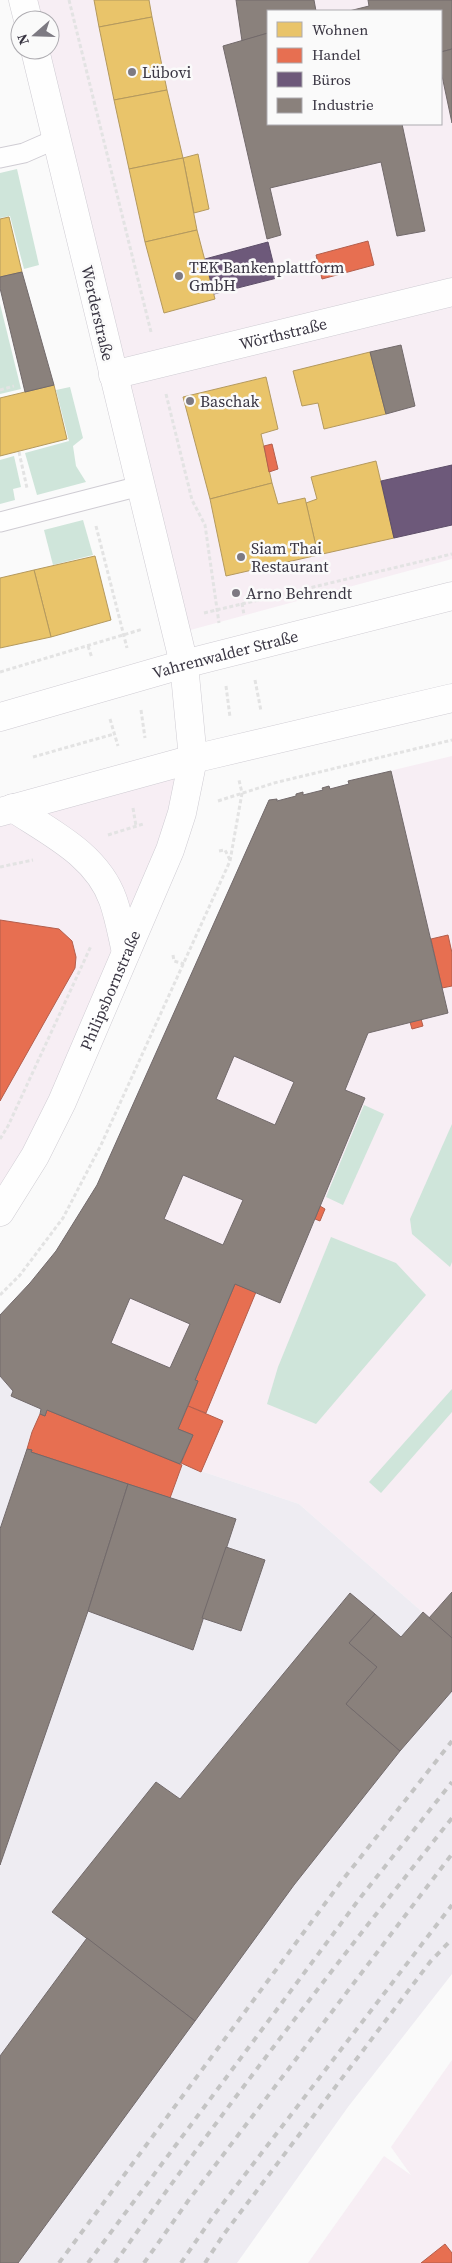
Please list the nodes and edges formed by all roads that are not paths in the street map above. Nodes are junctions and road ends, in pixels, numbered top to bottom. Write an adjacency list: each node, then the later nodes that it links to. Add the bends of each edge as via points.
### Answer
1 (37, 60): 2 (street, Werderstraße)
2 (56, 139): 3 (lane, via 24,153); 5 (street, Werderstraße)
3 (0, 158)
4 (452, 292): 5 (street, Wörthstraße)
5 (113, 375): 6 (street, Werderstraße)
6 (140, 486): 7 (lane); 9 (street, Werderstraße)
7 (0, 522)
8 (452, 596): 9 (street, Vahrenwalder Straße)
9 (184, 664): 11 (street, Vahrenwalder Straße); 12 (street, Werderstraße)
10 (452, 698): 12 (street)
11 (0, 717)
12 (193, 759): 13 (street); 14 (street, Philipsbornstraße, via 182,813 170,850)
13 (7, 810): 14 (street, via 88,860 105,882 113,900)
14 (126, 952): 15 (street, Philipsbornstraße, via 62,1102)
15 (0, 1212)

